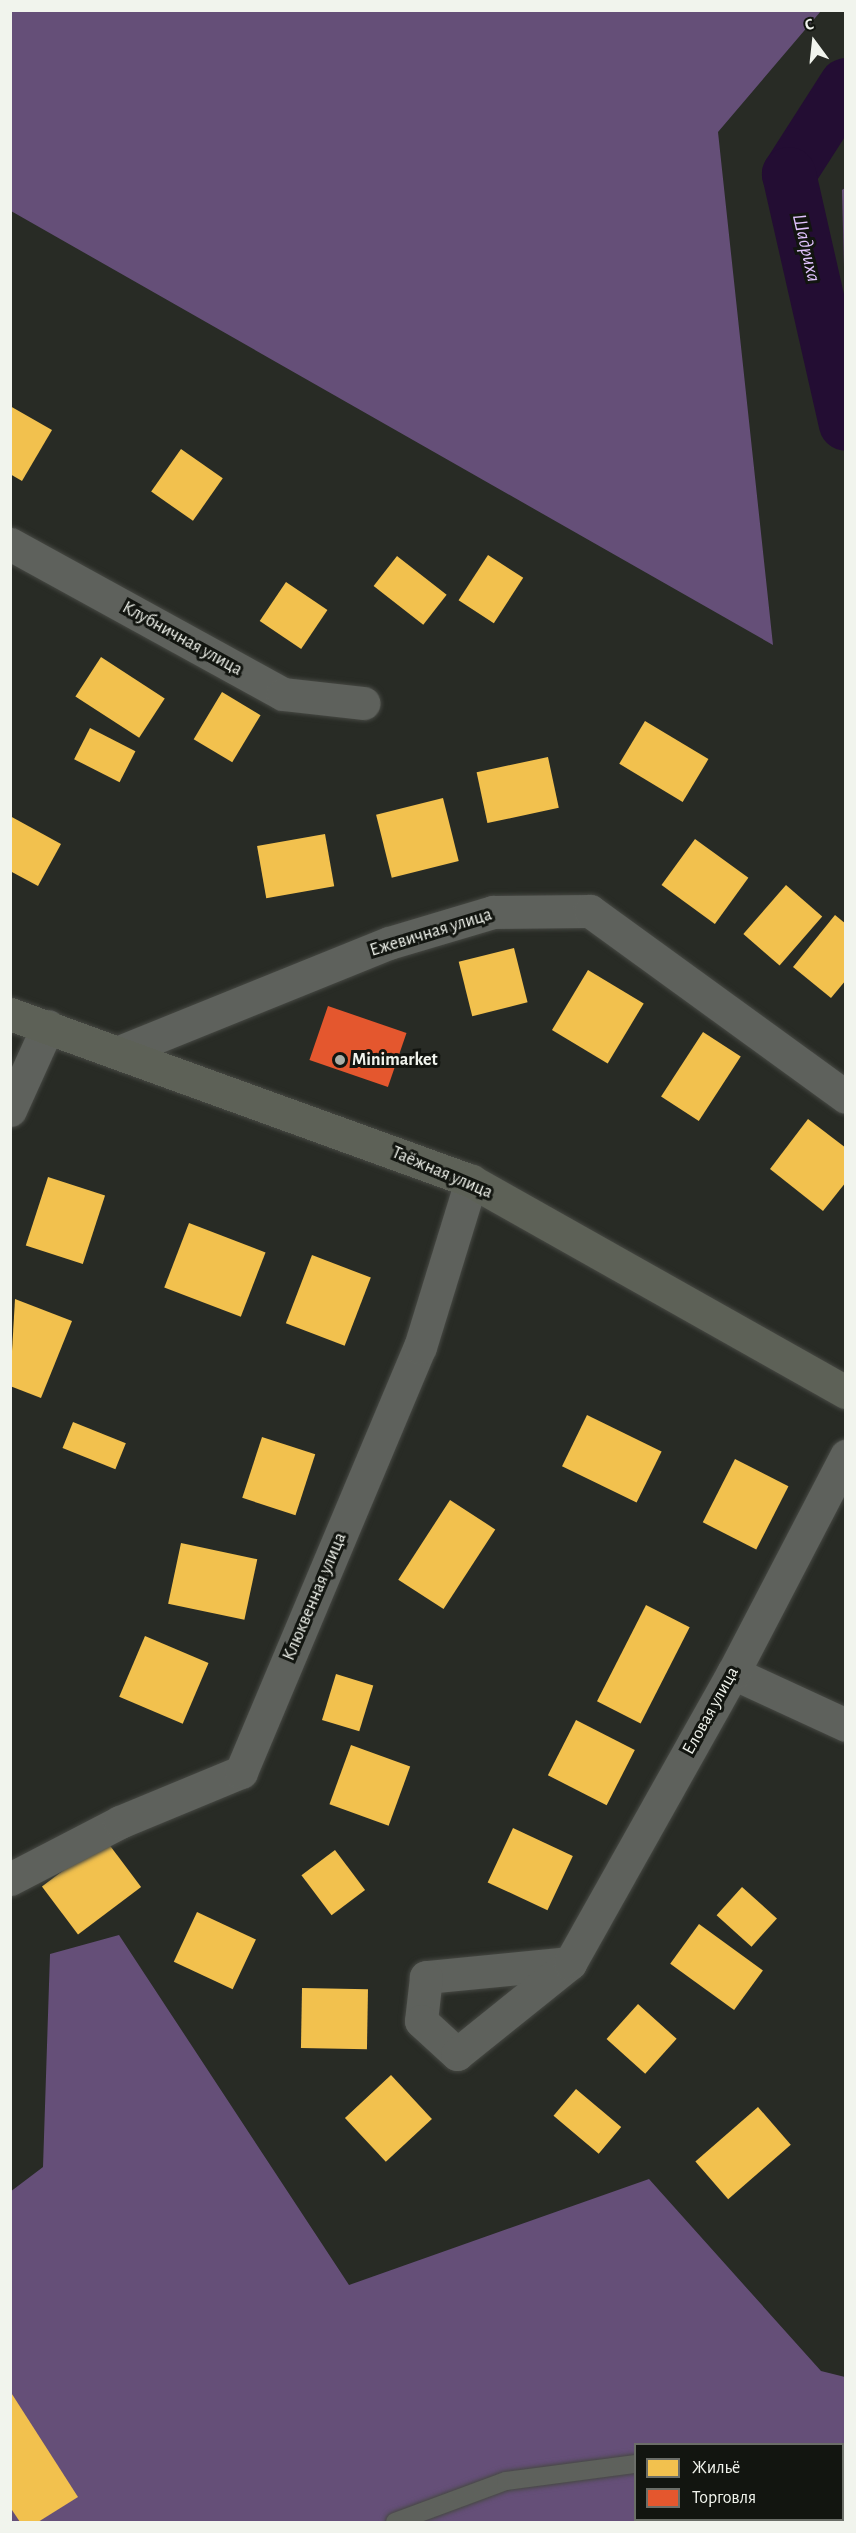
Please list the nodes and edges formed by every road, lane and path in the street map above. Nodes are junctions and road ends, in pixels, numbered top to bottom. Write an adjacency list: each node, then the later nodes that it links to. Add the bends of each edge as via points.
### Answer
1 (10, 544): 2 (street, Клубничная улица, via 283,694)
2 (363, 703)
3 (10, 1014): 4 (street, Таёжная улица)
4 (48, 1026): 5 (street, Таёжная улица); 7 (street)
5 (119, 1052): 6 (street, Ежевичная улица, via 388,943 493,912 590,911); 8 (street, Таёжная улица)
6 (846, 1097)
7 (10, 1110)
8 (471, 1181): 9 (street, Таёжная улица); 13 (street, Клюквенная улица, via 420,1347 241,1772 120,1822)
9 (846, 1392)
10 (846, 1456): 11 (street, Еловая улица)
11 (733, 1672): 12 (street); 14 (street, Еловая улица)
12 (846, 1725)
13 (10, 1879)
14 (570, 1964)
15 (634, 2464): 16 (lane, via 506,2481)
16 (395, 2523)

